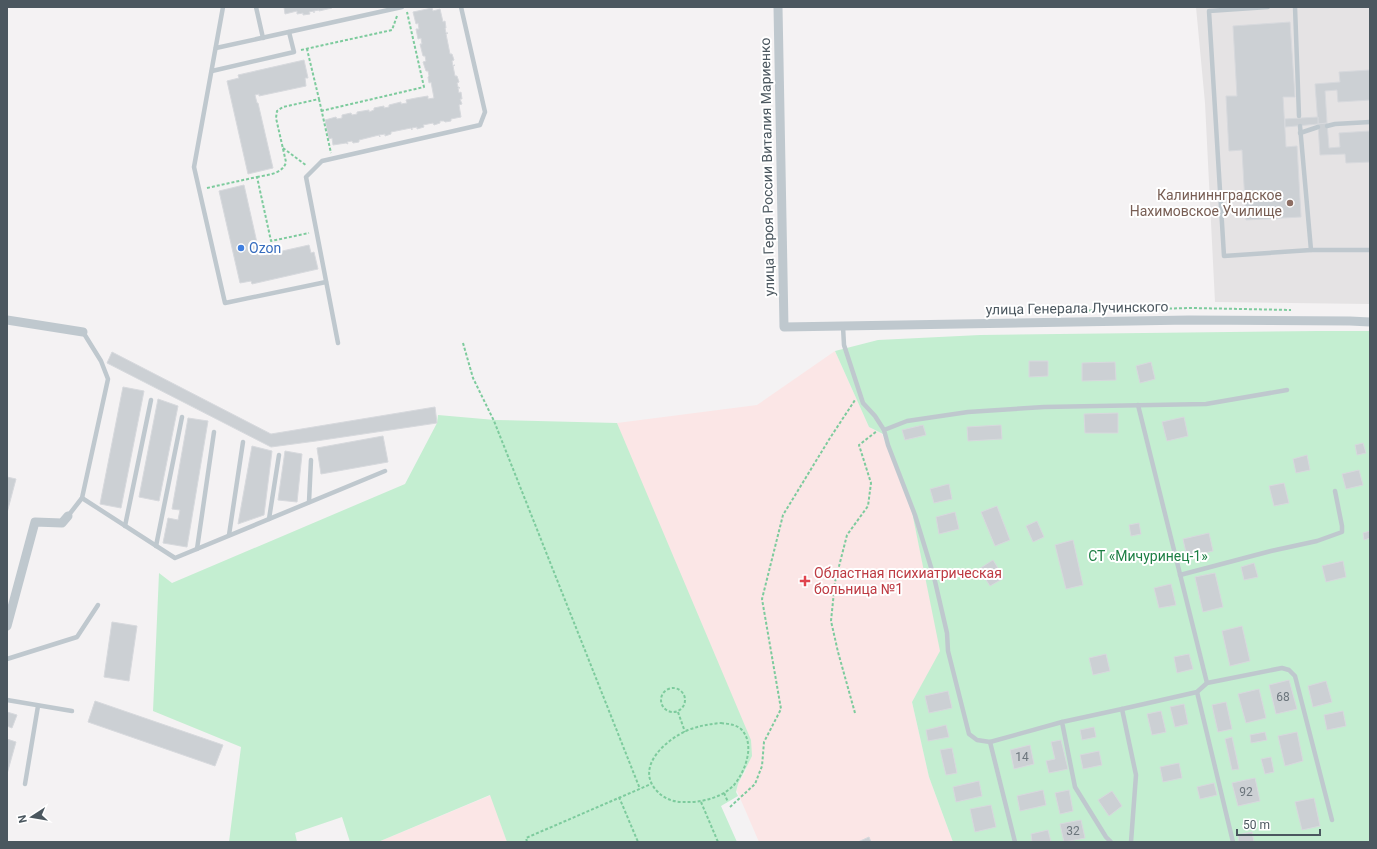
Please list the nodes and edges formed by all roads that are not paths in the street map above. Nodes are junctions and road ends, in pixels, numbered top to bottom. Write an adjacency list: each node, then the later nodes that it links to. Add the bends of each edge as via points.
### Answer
1 (224, 7): 10 (lane)
2 (256, 7): 9 (lane)
3 (401, 7): 8 (lane)
4 (461, 7): 20 (lane, via 485,112 480,125 332,158 322,161 312,170 306,177)
5 (778, 7): 23 (street, улица Героя России Виталия Мариенко)
6 (1268, 7): 18 (lane, via 1209,11 1224,256)
7 (1295, 7): 12 (lane)
8 (289, 32): 9 (lane); 11 (lane, via 294,52)
9 (262, 38): 10 (lane)
10 (216, 48): 11 (lane)
11 (212, 71): 20 (lane, via 194,167 225,303)
12 (1299, 116)
13 (1370, 122): 15 (lane)
14 (1300, 126): 17 (lane)
15 (1327, 126)
16 (1318, 128): 17 (lane)
17 (1300, 133): 18 (lane)
18 (1311, 250): 19 (lane)
19 (1370, 250)
20 (326, 282): 26 (lane)
21 (7, 320): 25 (street)
22 (1370, 322): 24 (street, улица Генерала Лучинского, via 1189,320)
23 (784, 327): 24 (street, улица Генерала Лучинского)
24 (843, 327): 31 (lane, via 844,345 863,403)
25 (84, 332): 38 (lane, via 108,379)
26 (338, 343)
27 (1287, 390): 29 (lane, via 1206,404)
28 (151, 400): 42 (lane)
29 (1138, 405): 31 (lane, via 968,412 907,421); 46 (lane)
30 (182, 417): 44 (lane)
31 (884, 430): 57 (lane, via 915,514 934,577 947,633 948,651 969,734 977,740)
32 (214, 432): 45 (lane)
33 (243, 442): 43 (lane)
34 (279, 455): 41 (lane)
35 (311, 460): 39 (lane)
36 (385, 471): 39 (lane)
37 (1335, 491): 46 (lane, via 1342,532 1317,541)
38 (82, 498): 40 (lane); 42 (lane)
39 (309, 502): 41 (lane)
40 (68, 516): 48 (street, via 62,523 35,522)
41 (269, 519): 43 (lane)
42 (125, 526): 44 (lane)
43 (229, 535): 45 (lane)
44 (156, 546): 45 (lane, via 175,558)
45 (196, 549)
46 (1180, 575): 50 (lane)
47 (98, 606): 49 (lane, via 77,637)
48 (7, 626)
49 (7, 659)
50 (1207, 683): 51 (lane); 59 (lane, via 1282,668 1289,670 1294,676)
51 (1197, 692): 54 (lane); 63 (lane)
52 (7, 700): 53 (lane)
53 (38, 706): 55 (lane); 58 (lane)
54 (1122, 710): 56 (lane); 62 (lane, via 1136,775)
55 (72, 711)
56 (1062, 722): 57 (lane); 61 (lane, via 1075,787)
57 (990, 742): 60 (lane)
58 (25, 784)
59 (1332, 820)
60 (1015, 842)
61 (1111, 842)
62 (1131, 842)
63 (1233, 842)

